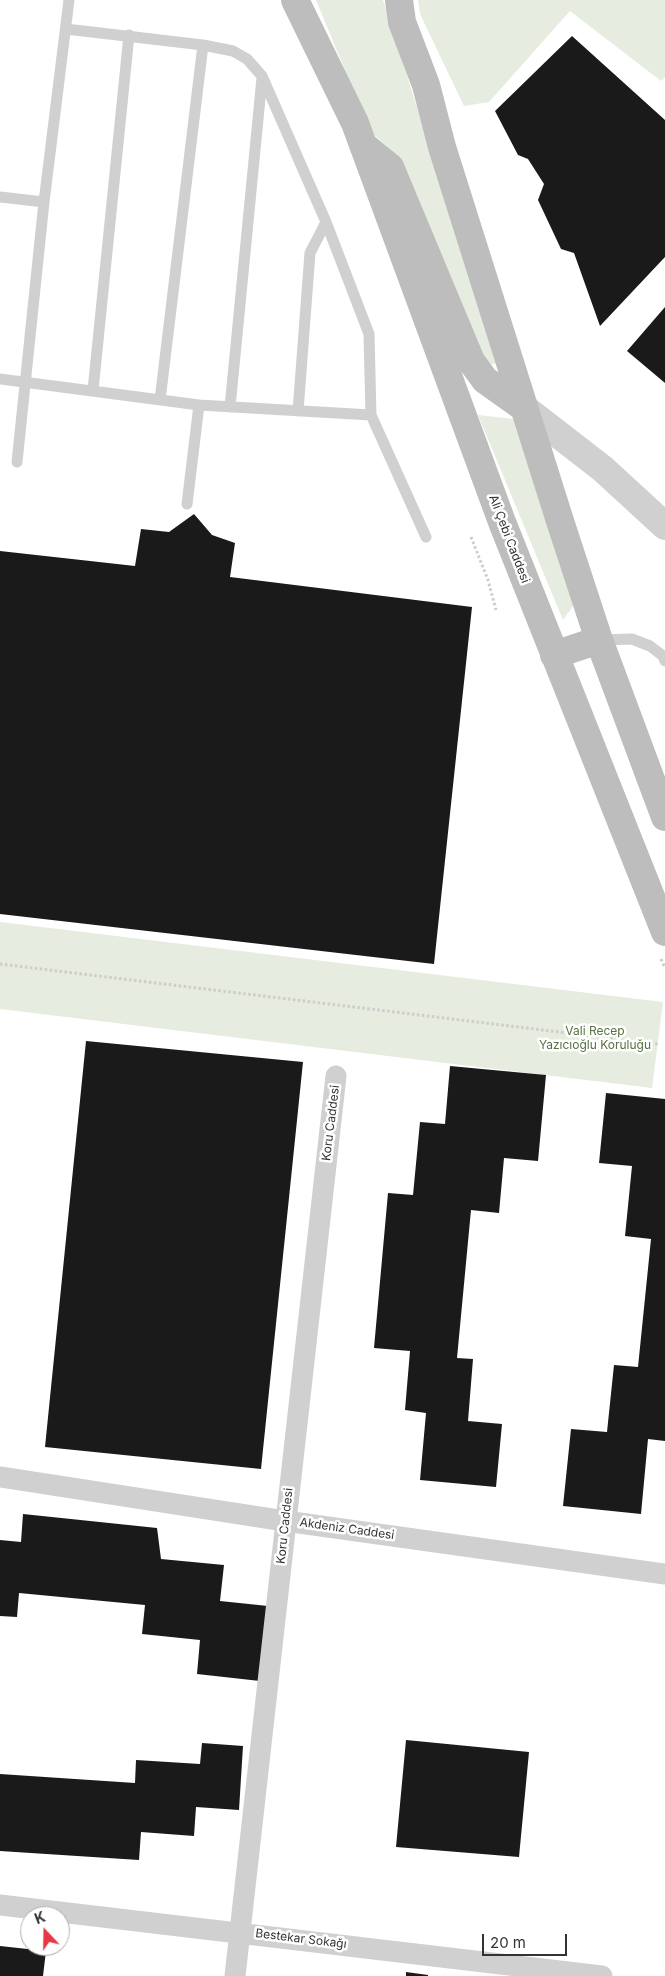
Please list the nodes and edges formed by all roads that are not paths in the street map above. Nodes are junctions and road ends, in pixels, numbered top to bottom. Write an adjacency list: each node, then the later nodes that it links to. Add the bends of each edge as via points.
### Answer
1 (69, 0): 4 (lane)
2 (295, 0): 8 (main road, Ali Çebi Caddesi, via 355,123)
3 (399, 0): 18 (main road, via 402,22 426,85 442,147)
4 (66, 29): 5 (lane); 10 (lane)
5 (129, 35): 6 (lane); 14 (lane)
6 (203, 45): 7 (lane, via 233,51 247,59); 15 (lane)
7 (262, 76): 11 (lane); 17 (lane)
8 (361, 143): 18 (main road, via 390,167 471,362 485,380); 26 (main road, Ali Çebi Caddesi)
9 (0, 197): 10 (lane)
10 (44, 202): 13 (lane)
11 (326, 222): 19 (lane, via 310,253); 20 (lane, via 369,334)
12 (0, 379): 13 (lane)
13 (27, 381): 14 (lane); 21 (lane)
14 (93, 390): 15 (lane)
15 (160, 400): 16 (lane)
16 (199, 405): 17 (lane); 22 (lane)
17 (230, 407): 19 (lane)
18 (524, 407): 23 (street, via 603,469); 25 (main road)
19 (298, 411): 20 (lane)
20 (371, 414): 24 (lane)
21 (17, 462)
22 (187, 504)
23 (665, 526)
24 (426, 537)
25 (600, 640): 26 (main road); 27 (lane, via 632,639 650,646); 28 (main road)
26 (554, 655): 29 (main road, Ali Çebi Caddesi)
27 (664, 657)
28 (665, 817)
29 (665, 932)
30 (336, 1076): 32 (street, Koru Caddesi)
31 (0, 1476): 32 (street, Akdeniz Caddesi)
32 (285, 1521): 33 (street, Akdeniz Caddesi); 35 (street, Koru Caddesi)
33 (665, 1574)
34 (0, 1905): 35 (street, Bestekar Sokağı)
35 (240, 1932): 36 (street, Koru Caddesi); 37 (street, Bestekar Sokağı)
36 (235, 1976)
37 (602, 1976)

